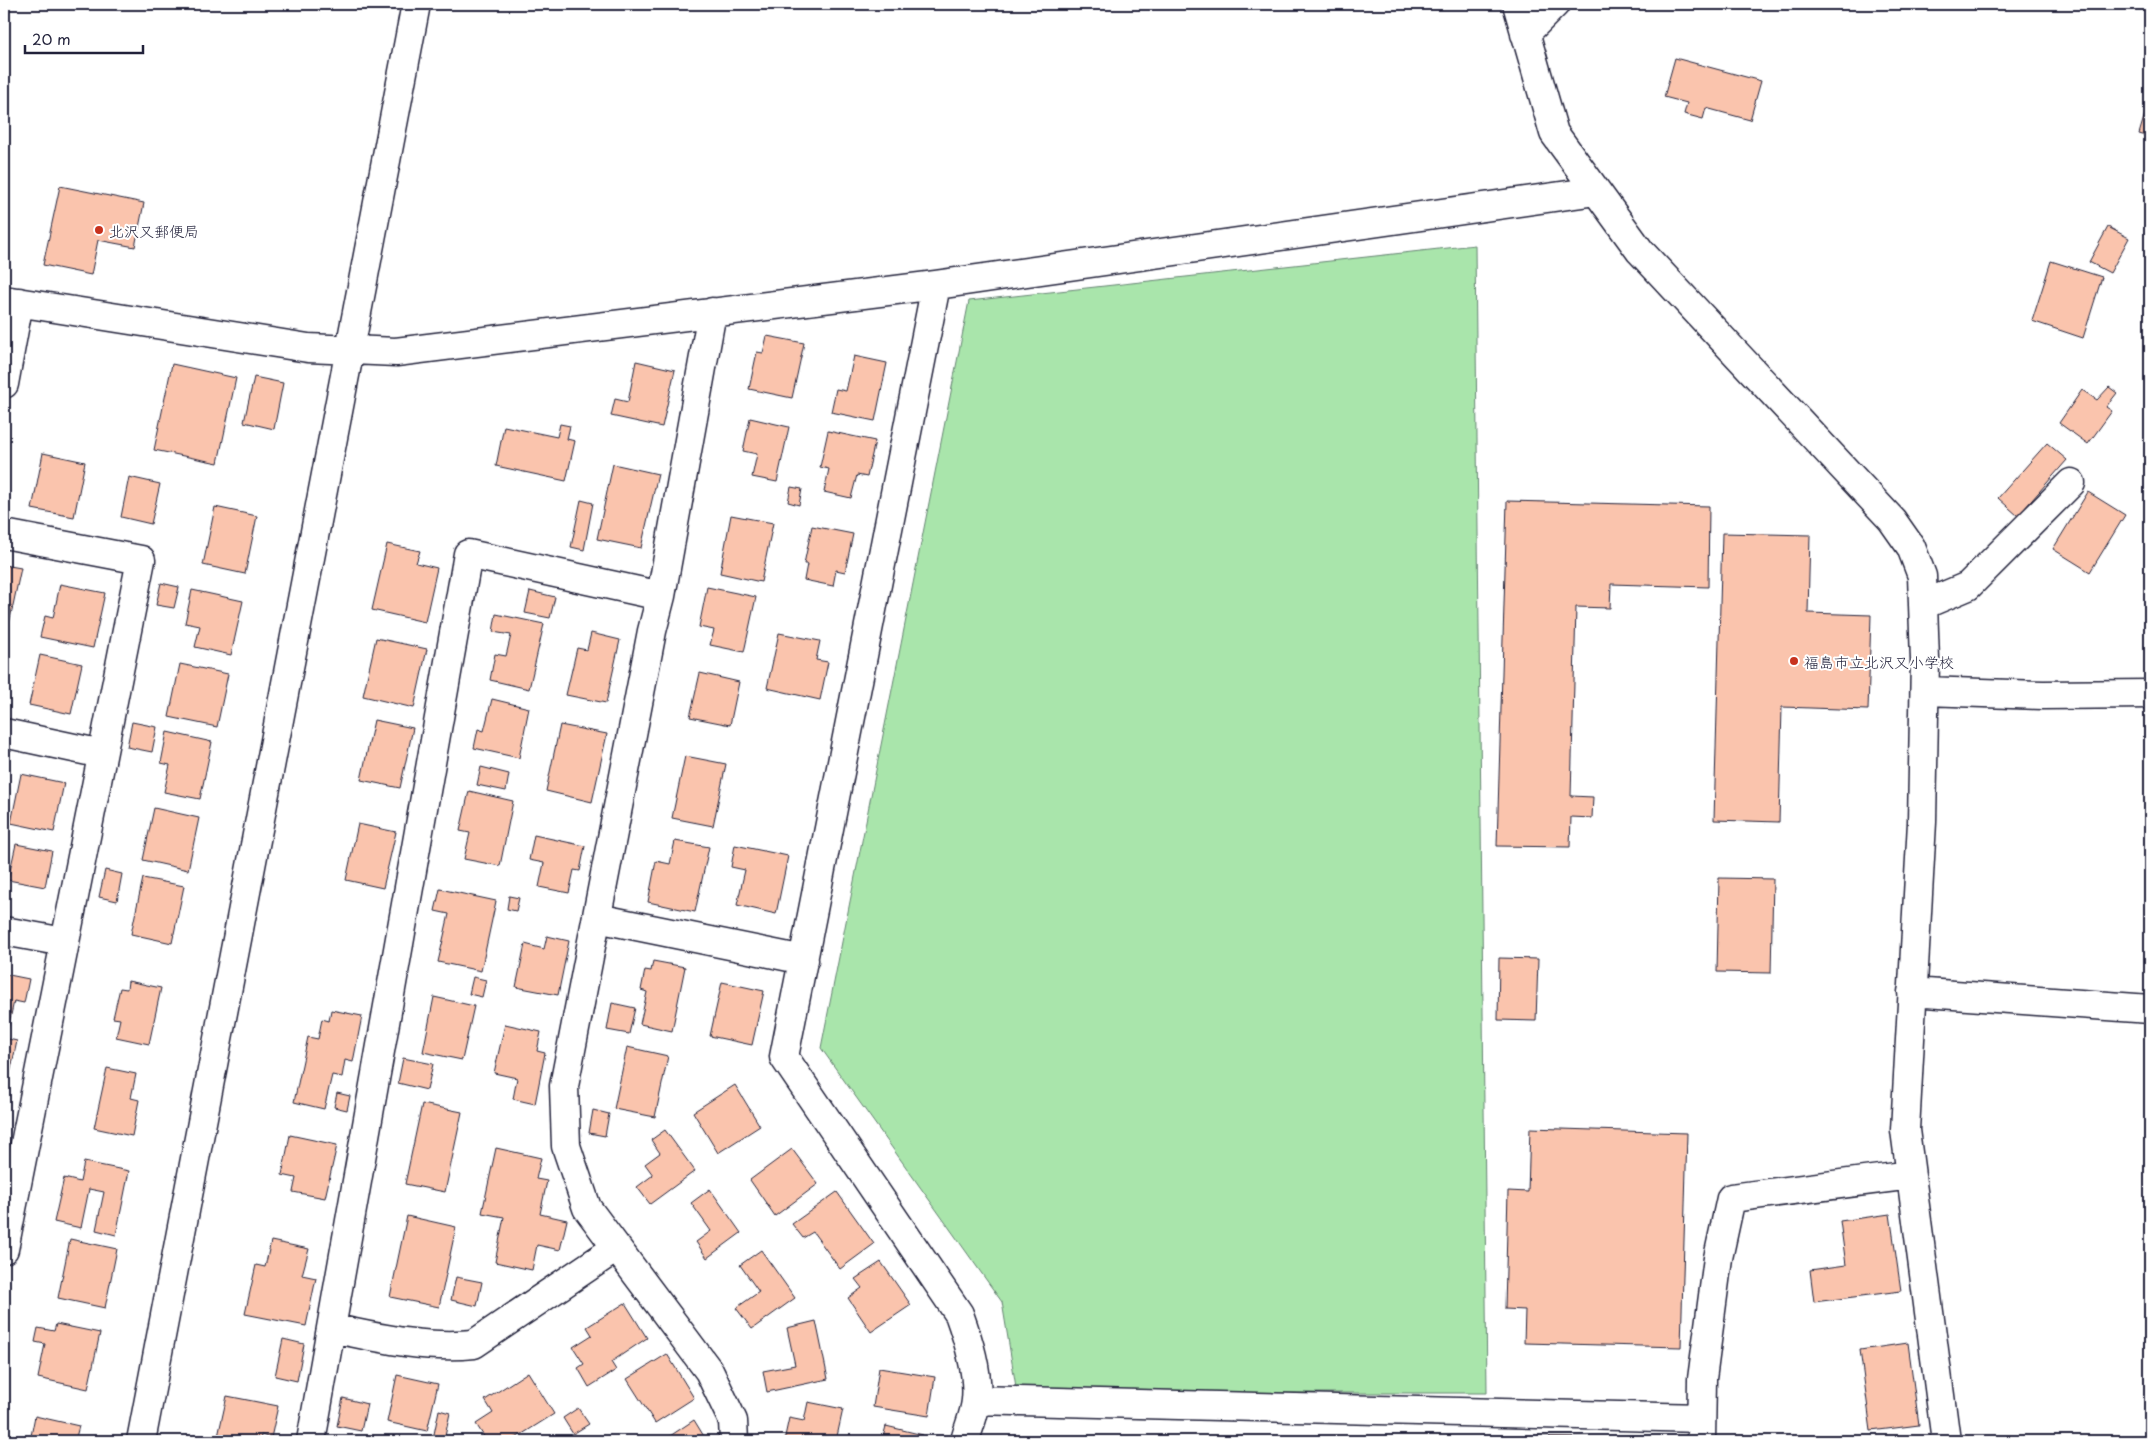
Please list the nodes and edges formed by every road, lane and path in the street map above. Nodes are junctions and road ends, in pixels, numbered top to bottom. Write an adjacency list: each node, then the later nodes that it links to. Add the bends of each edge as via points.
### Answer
1 (416, 4): 9 (street)
2 (1516, 4): 4 (street)
3 (1555, 4): 4 (street)
4 (1525, 34): 5 (street, via 1554,133)
5 (1596, 190): 6 (street); 14 (street, via 1640,251 1892,520 1911,547 1922,576)
6 (936, 285): 8 (street); 22 (street)
7 (11, 301): 9 (street, via 308,348); 10 (street)
8 (712, 312): 9 (street, via 396,352); 13 (street)
9 (350, 348): 32 (street)
10 (4, 384)
11 (2071, 483): 14 (street, via 1968,586)
12 (4, 534): 18 (street, via 141,560)
13 (661, 596): 19 (street); 29 (street, via 468,554)
14 (1923, 605): 15 (street)
15 (1925, 692): 16 (street); 23 (street, via 1922,822)
16 (2150, 694)
17 (4, 733): 18 (street)
18 (102, 754): 21 (street)
19 (597, 918): 22 (street); 27 (street, via 564,1086 566,1146 587,1208)
20 (4, 931): 21 (street)
21 (64, 942): 25 (street)
22 (804, 960): 30 (street, via 784,1057 959,1314 973,1361)
23 (1912, 992): 24 (street); 26 (street, via 1905,1130)
24 (2150, 1009)
25 (14, 1142): 28 (street)
26 (1911, 1175): 31 (street, via 1731,1198 1718,1258 1702,1379); 36 (street)
27 (616, 1248): 29 (street, via 474,1344 452,1346 384,1340); 34 (street, via 709,1371 732,1421)
28 (4, 1249)
29 (331, 1328): 33 (street)
30 (976, 1400): 31 (street); 35 (street)
31 (1701, 1430)
32 (140, 1441)
33 (311, 1441)
34 (734, 1441)
35 (965, 1441)
36 (1946, 1441)

